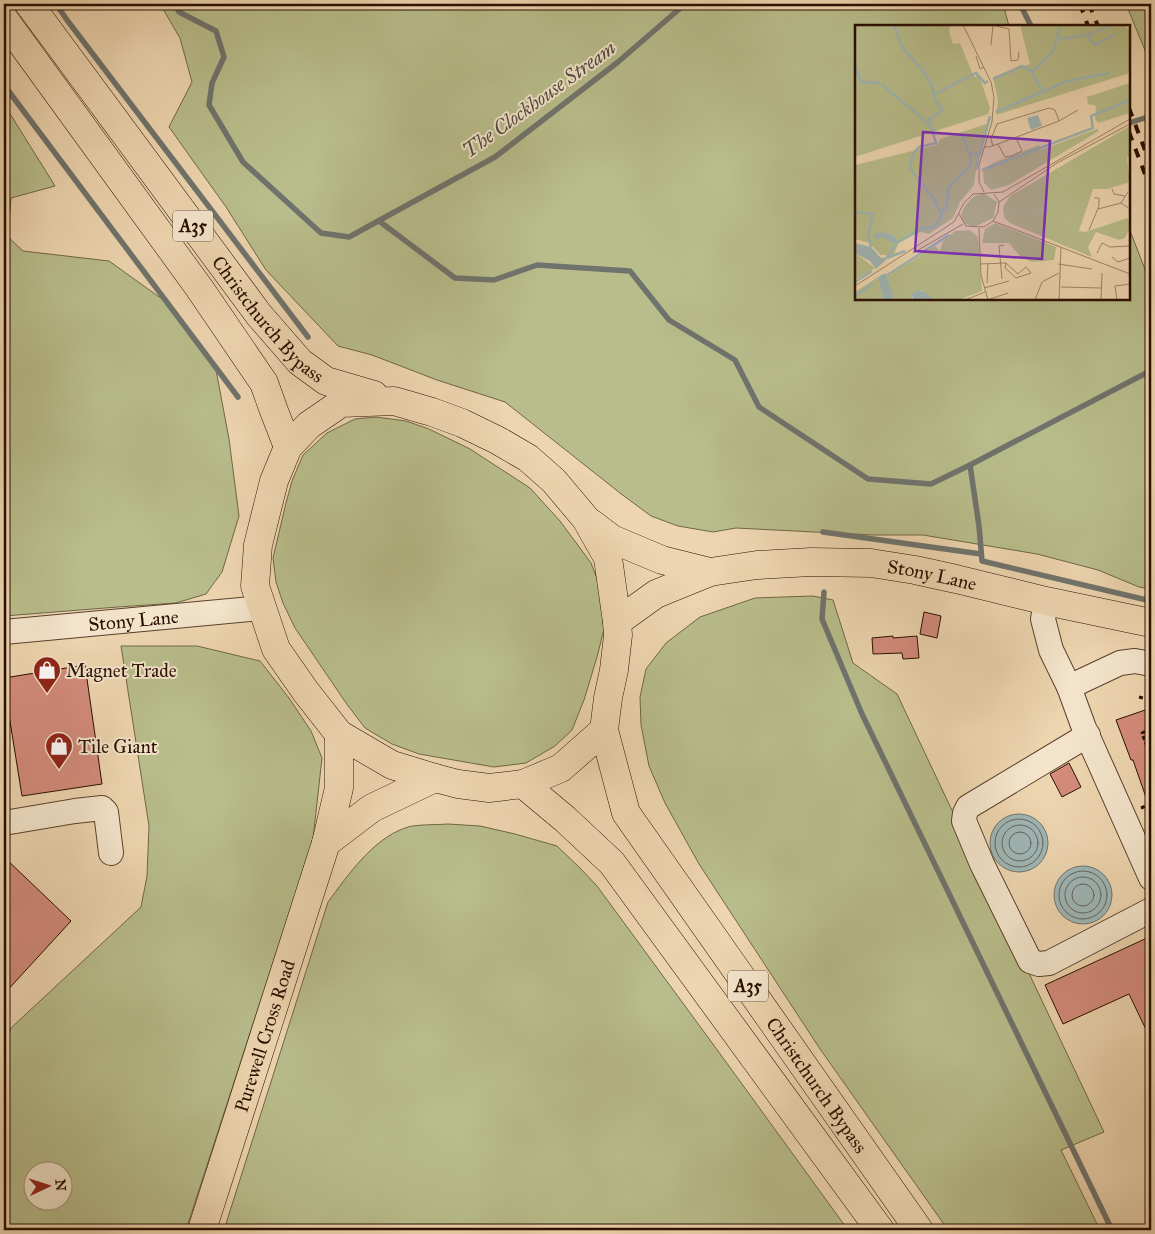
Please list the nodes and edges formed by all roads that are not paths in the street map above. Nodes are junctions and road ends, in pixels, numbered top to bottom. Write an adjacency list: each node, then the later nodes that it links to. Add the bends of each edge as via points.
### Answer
1 (29, 4): 3 (main road, Christchurch Bypass / A35, via 260,315 300,362 326,381)
2 (4, 19): 4 (main road, Christchurch Bypass / A35, via 200,289 264,383)
3 (394, 400): 4 (main road, via 341,403 309,425); 5 (main road, Christchurch Bypass, via 462,423 528,458 554,481)
4 (288, 447): 8 (main road, via 274,481 258,545 254,586)
5 (586, 519): 6 (main road, Stony Lane, via 612,539 662,560); 9 (main road, via 608,558)
6 (710, 572): 7 (main road, Stony Lane, via 757,565 871,563); 9 (main road, Stony Lane, via 656,594)
7 (1046, 601): 10 (main road, Stony Lane); 13 (street, via 1043,619 1051,650)
8 (262, 608): 11 (street, Stony Lane); 15 (main road, via 276,649)
9 (617, 622): 14 (main road, via 614,670)
10 (1151, 622)
11 (4, 632)
12 (1151, 664): 13 (street, via 1135,661 1120,664)
13 (1068, 687): 16 (street)
14 (604, 730): 18 (main road, via 561,768); 26 (main road, Christchurch Bypass / A35, via 626,813)
15 (339, 734): 17 (main road, via 392,765); 20 (main road, Purewell Cross Road, via 339,788)
16 (1088, 735): 22 (street); 23 (street, via 968,807 964,821 1030,961 1049,963)
17 (435, 778): 18 (main road, via 489,788); 20 (main road, via 372,808)
18 (523, 784): 25 (main road, Christchurch Bypass / A35, via 612,863)
19 (4, 823): 21 (street, via 102,808 106,812)
20 (326, 843): 24 (main road, Purewell Cross Road)
21 (110, 853)
22 (1151, 878)
23 (1151, 910)
24 (202, 1230)
25 (880, 1230)
26 (919, 1230)

